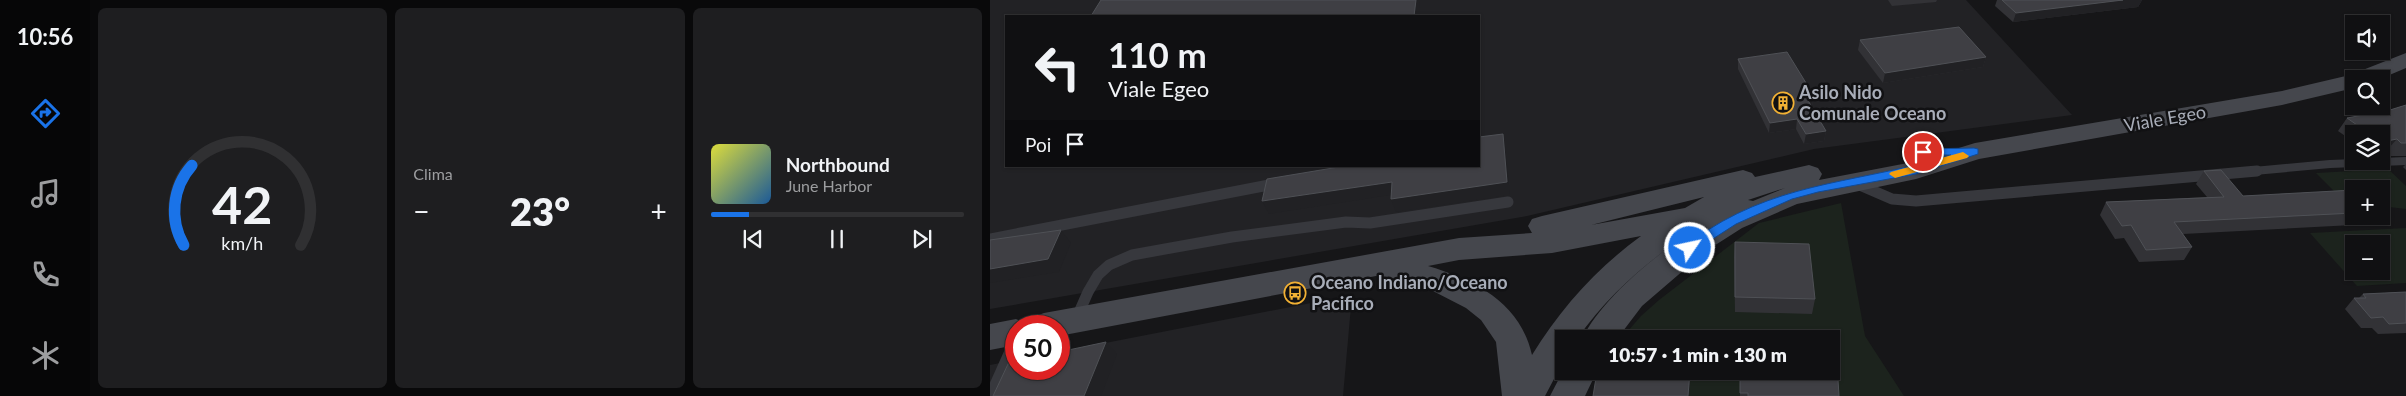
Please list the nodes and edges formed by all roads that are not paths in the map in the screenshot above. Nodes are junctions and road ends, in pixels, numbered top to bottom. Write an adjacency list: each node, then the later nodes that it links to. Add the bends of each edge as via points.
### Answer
1 (2406, 60): 2 (main road)
2 (2381, 70)
3 (2345, 83): 5 (main road, Viale Egeo, via 2282,98 1974,151 1916,170)
4 (2406, 161): 5 (lane, via 2330,164 1916,201 1892,199)
5 (1844, 174): 8 (main road, via 1806,168 1700,187); 9 (main road, Viale Egeo, via 1732,221); 9 (main road, Viale Egeo, via 1741,191)
6 (1293, 180): 10 (lane)
7 (1508, 202): 13 (lane, via 1370,223 1346,222 1198,242 1131,256 1102,270)
8 (1639, 204): 9 (main road, via 1684,209); 11 (main road)
9 (1695, 229): 11 (main road); 15 (main road, Viale Egeo, via 1631,297); 22 (main road, Viale Egeo, via 1632,256 1593,294 1556,343)
10 (990, 239)
11 (1459, 249): 12 (main road)
12 (1364, 267): 13 (main road); 21 (main road, via 1442,280 1482,305 1503,326 1512,343)
13 (1076, 320): 14 (main road)
14 (1070, 321)
15 (1605, 330)
16 (1005, 334): 17 (main road)
17 (990, 337)
18 (1005, 363): 20 (lane)
19 (1575, 380): 23 (main road)
20 (990, 396)
21 (1520, 396)
22 (1528, 396)
23 (1567, 396)

